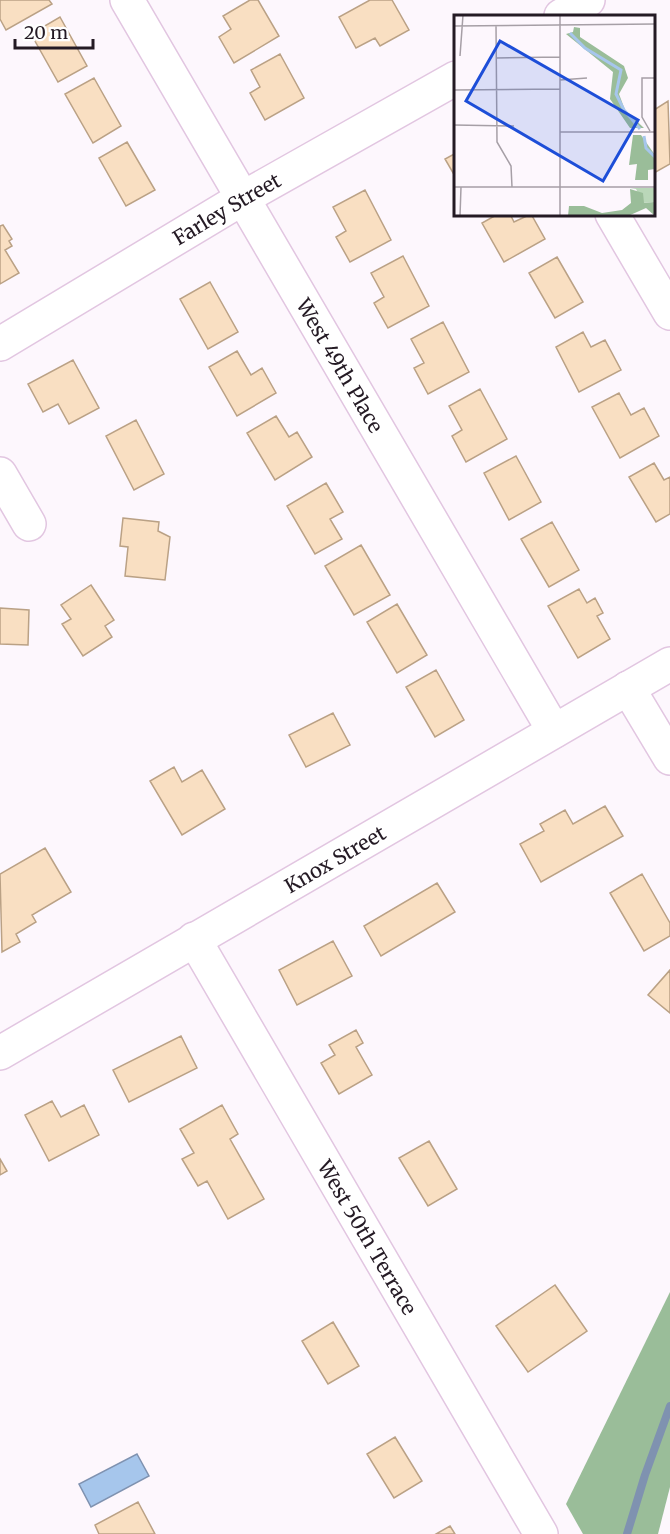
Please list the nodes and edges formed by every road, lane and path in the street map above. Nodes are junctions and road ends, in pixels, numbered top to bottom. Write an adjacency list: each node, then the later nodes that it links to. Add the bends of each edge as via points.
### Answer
1 (127, 0): 5 (street, West 49th Place)
2 (588, 0): 3 (street)
3 (563, 15)
4 (454, 79): 5 (street, Farley Street)
5 (243, 198): 8 (street, Farley Street); 13 (street, West 49th Place)
6 (613, 216): 7 (street)
7 (670, 314)
8 (0, 344)
9 (0, 474): 10 (street)
10 (29, 524)
11 (670, 664): 12 (street, Knox Street)
12 (628, 688): 13 (street, Knox Street); 14 (street)
13 (554, 731): 15 (street, Knox Street)
14 (670, 758)
15 (194, 939): 16 (street, Knox Street); 17 (street, West 50th Terrace)
16 (0, 1053)
17 (541, 1534)

